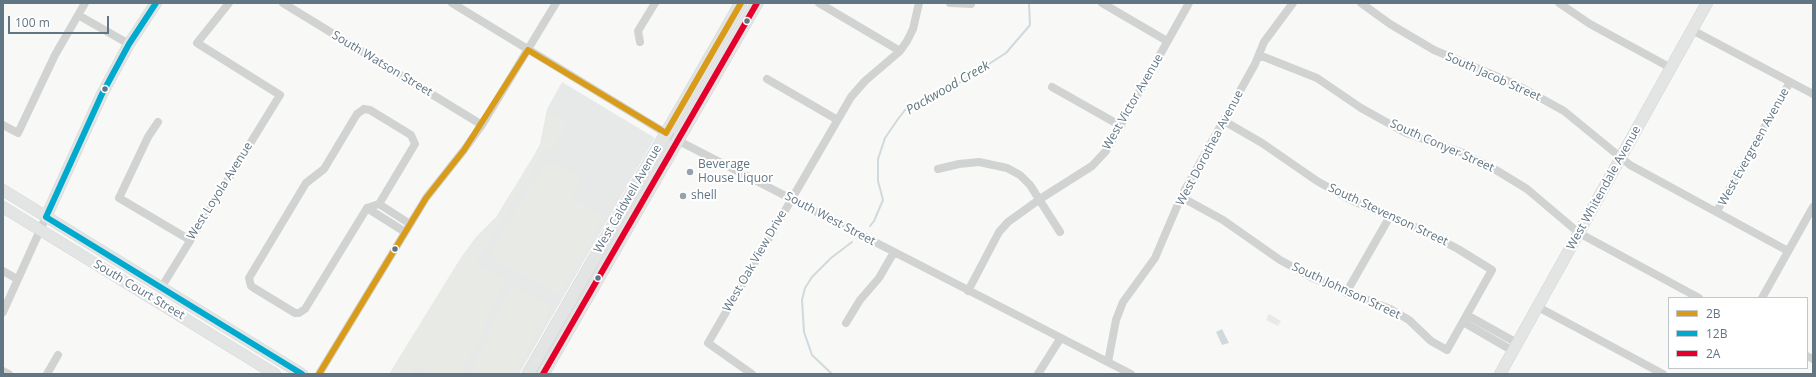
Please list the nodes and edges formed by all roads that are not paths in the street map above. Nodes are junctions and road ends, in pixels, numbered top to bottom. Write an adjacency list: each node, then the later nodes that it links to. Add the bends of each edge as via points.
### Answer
1 (85, 3): 21 (street)
2 (156, 3): 25 (street)
3 (229, 3): 60 (street, West Loyola Avenue, via 197,43 280,95)
4 (282, 3): 38 (street, South Watson Street)
5 (452, 3): 20 (street, South West Street)
6 (556, 3): 26 (street)
7 (655, 3): 23 (street, via 638,31)
8 (741, 3): 40 (main road, West Caldwell Avenue)
9 (757, 3): 41 (main road, West Caldwell Avenue)
10 (819, 3): 27 (street)
11 (919, 3): 27 (street, West Oak View Drive, via 913,29)
12 (950, 3): 19 (street)
13 (1102, 3): 24 (street)
14 (1189, 3): 24 (street, West Victor Avenue)
15 (1293, 3): 28 (street, West Dorothea Avenue, via 1271,31)
16 (1361, 3): 42 (street, South Jacob Street, via 1434,50 1457,62 1517,85 1564,111)
17 (1560, 3): 29 (street, via 1590,24)
18 (1707, 3): 22 (street, West Whitendale Avenue)
19 (971, 4)
20 (464, 6): 26 (street, South West Street)
21 (78, 15): 25 (street); 37 (street, via 55,55 18,133)
22 (1692, 30): 29 (street, West Whitendale Avenue); 31 (street)
23 (640, 42)
24 (1167, 42): 39 (street, West Victor Avenue)
25 (130, 44): 53 (street, via 102,94)
26 (528, 50): 38 (street); 40 (street, South West Street)
27 (900, 51): 34 (street, West Oak View Drive, via 865,81 851,96)
28 (1259, 54): 35 (street, West Dorothea Avenue); 59 (street, South Conyer Street, via 1317,78 1361,108 1406,133 1496,170 1527,189)
29 (1671, 68): 42 (street, West Whitendale Avenue)
30 (767, 79): 34 (street)
31 (1790, 82): 33 (street); 52 (street, West Evergreen Avenue)
32 (1052, 87): 39 (street)
33 (1813, 94)
34 (836, 119): 46 (street, West Oak View Drive)
35 (1224, 121): 45 (street, West Dorothea Avenue); 54 (street, South Stevenson Street, via 1262,143 1317,181)
36 (158, 122): 60 (street, via 148,137 119,198)
37 (3, 125)
38 (482, 125): 55 (street, via 434,186)
39 (1121, 126): 47 (street, West Victor Avenue, via 1106,151 1092,166)
40 (666, 133): 41 (street, South West Street); 70 (main road, West Caldwell Avenue)
41 (677, 140): 46 (street, South West Street); 86 (main road, West Caldwell Avenue)
42 (1621, 158): 52 (street, South Jacob Street); 59 (street, West Whitendale Avenue)
43 (938, 169): 47 (street, via 979,162 997,165 1020,175)
44 (3, 190): 53 (street, South Court Street)
45 (1181, 197): 67 (street, South Johnson Street, via 1223,220 1280,260 1312,278); 78 (street, West Dorothea Avenue, via 1155,258 1123,302 1116,320)
46 (791, 198): 62 (street, South West Street); 87 (street, West Oak View Drive, via 708,343)
47 (1040, 199): 58 (street); 66 (street, West Victor Avenue, via 1008,222 999,232)
48 (379, 204): 51 (street); 51 (street, via 414,148 415,141 412,135 364,109 357,114 325,167 306,183 250,275 251,286 292,311 302,312); 55 (street)
49 (3, 207): 56 (street, South Court Street)
50 (1813, 207): 61 (street)
51 (367, 208): 57 (street)
52 (1717, 211): 61 (street, South Jacob Street)
53 (46, 217): 56 (street); 65 (street, South Court Street)
54 (1389, 218): 67 (street); 73 (street, South Stevenson Street, via 1422,230 1492,270)
55 (410, 224): 57 (street)
56 (40, 230): 64 (street); 82 (street, South Court Street)
57 (405, 232): 84 (street)
58 (1060, 232)
59 (1579, 233): 68 (street, South Conyer Street); 71 (street, West Whitendale Avenue)
60 (190, 240): 65 (street, West Loyola Avenue)
61 (1788, 251): 69 (street)
62 (894, 252): 66 (street, South West Street); 74 (street)
63 (3, 271): 64 (street)
64 (17, 279): 72 (street)
65 (161, 288): 83 (street, South Court Street)
66 (968, 291): 75 (street, South West Street)
67 (1346, 292): 73 (street, South Johnson Street, via 1409,320 1431,341 1447,350)
68 (1697, 297)
69 (1763, 297)
70 (568, 304): 85 (main road, West Caldwell Avenue); 86 (main road, via 569,316 543,361)
71 (1538, 307): 76 (street, West Whitendale Avenue); 91 (street)
72 (3, 312)
73 (1465, 318): 76 (street)
74 (846, 323)
75 (1060, 339): 78 (street, South West Street); 88 (street)
76 (1515, 347): 90 (street, West Whitendale Avenue)
77 (58, 355): 81 (street)
78 (1108, 362): 89 (street, South West Street)
79 (3, 371): 80 (street)
80 (9, 374)
81 (47, 374)
82 (275, 374)
83 (302, 374)
84 (318, 374)
85 (528, 374)
86 (542, 374)
87 (752, 374)
88 (1038, 374)
89 (1131, 374)
90 (1500, 374)
91 (1663, 374)

